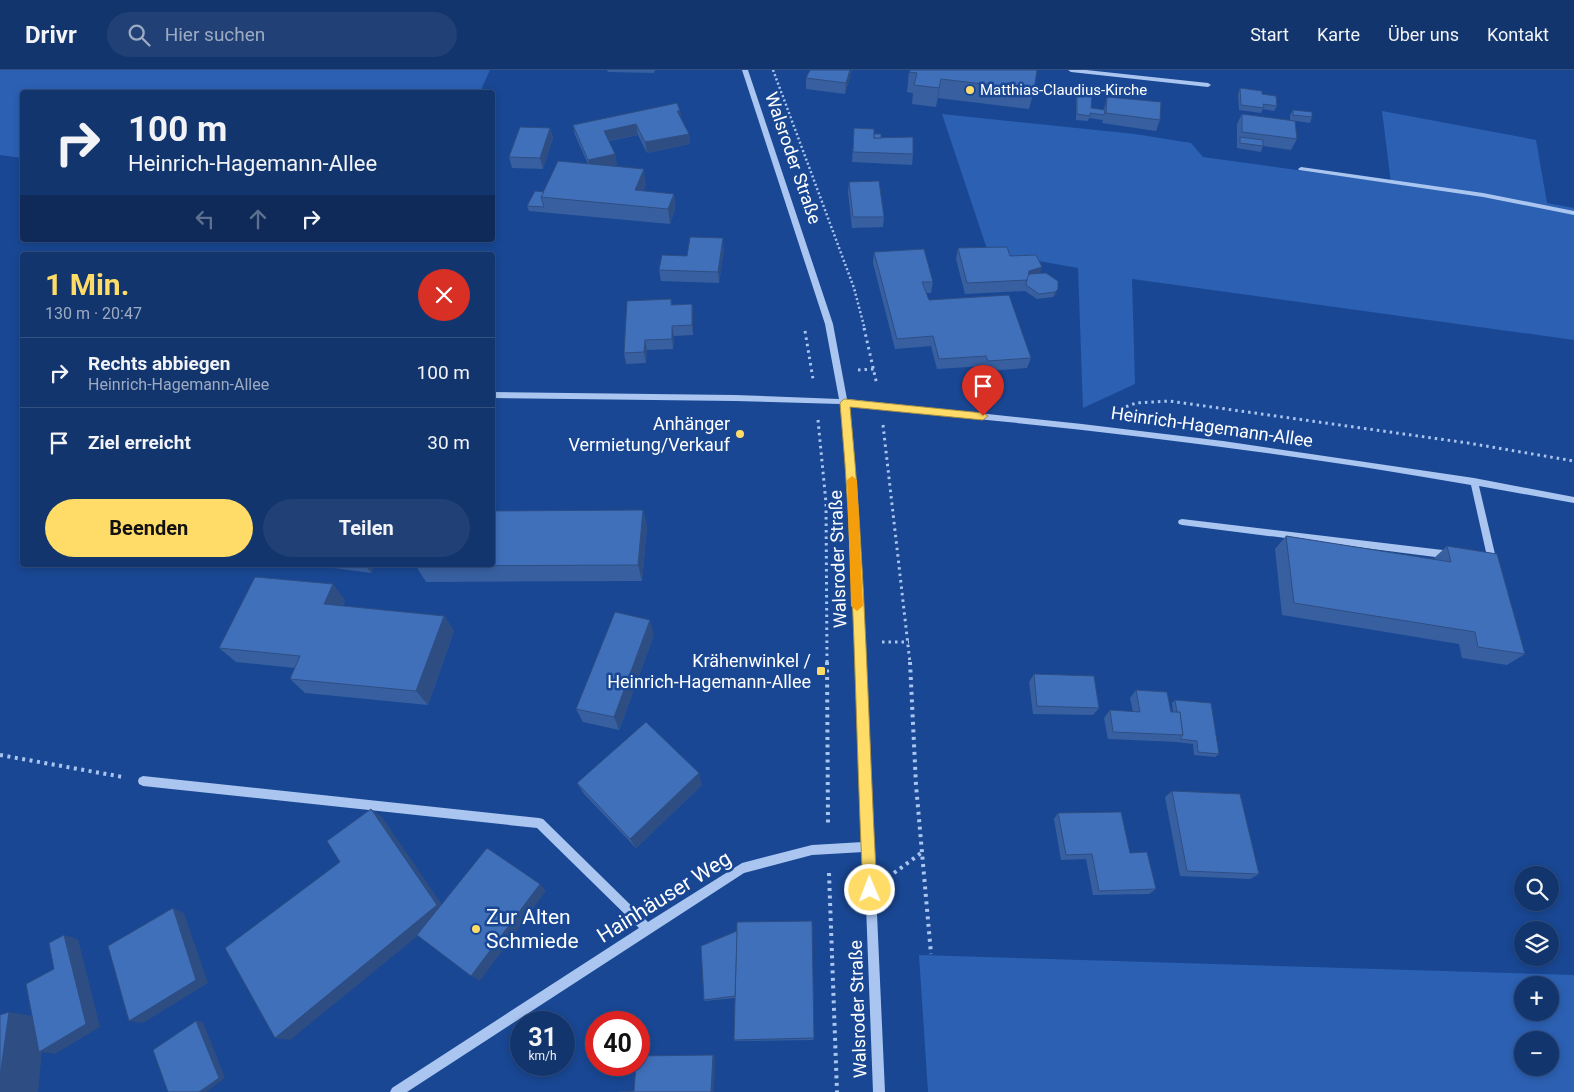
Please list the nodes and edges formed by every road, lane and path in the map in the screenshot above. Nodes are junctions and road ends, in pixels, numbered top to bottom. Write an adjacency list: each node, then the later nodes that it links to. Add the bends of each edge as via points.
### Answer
1 (745, 70): 12 (street, Walsroder Straße, via 830,324)
2 (773, 70): 8 (path, via 854,288)
3 (1071, 70): 4 (street)
4 (1208, 85)
5 (1301, 168): 6 (street)
6 (1574, 212)
7 (805, 330): 11 (path)
8 (877, 386): 9 (path); 13 (path)
9 (887, 387)
10 (495, 396): 11 (street)
11 (817, 400): 12 (street); 21 (path, via 826,503)
12 (844, 403): 13 (street, Heinrich-Hagemann-Allee); 24 (street, Walsroder Straße, via 854,504)
13 (880, 406): 16 (street, Heinrich-Hagemann-Allee, via 1113,429); 25 (path, via 909,642)
14 (1112, 412): 15 (path, via 1136,403 1169,401)
15 (1574, 461)
16 (1474, 481): 17 (street, Heinrich-Hagemann-Allee); 20 (street, via 1491,554 1486,559)
17 (1574, 500)
18 (1182, 522): 19 (street)
19 (1456, 556)
20 (1476, 558)
21 (826, 640)
22 (0, 756): 23 (path)
23 (143, 780): 27 (street, via 539,823)
24 (869, 847): 26 (street, Walsroder Straße); 27 (street, Hainhäuser Weg, via 812,850 742,868)
25 (922, 852): 26 (path); 28 (path)
26 (870, 890): 30 (street, Walsroder Straße)
27 (647, 929): 29 (street, Hainhäuser Weg)
28 (931, 954)
29 (396, 1092)
30 (879, 1092)

